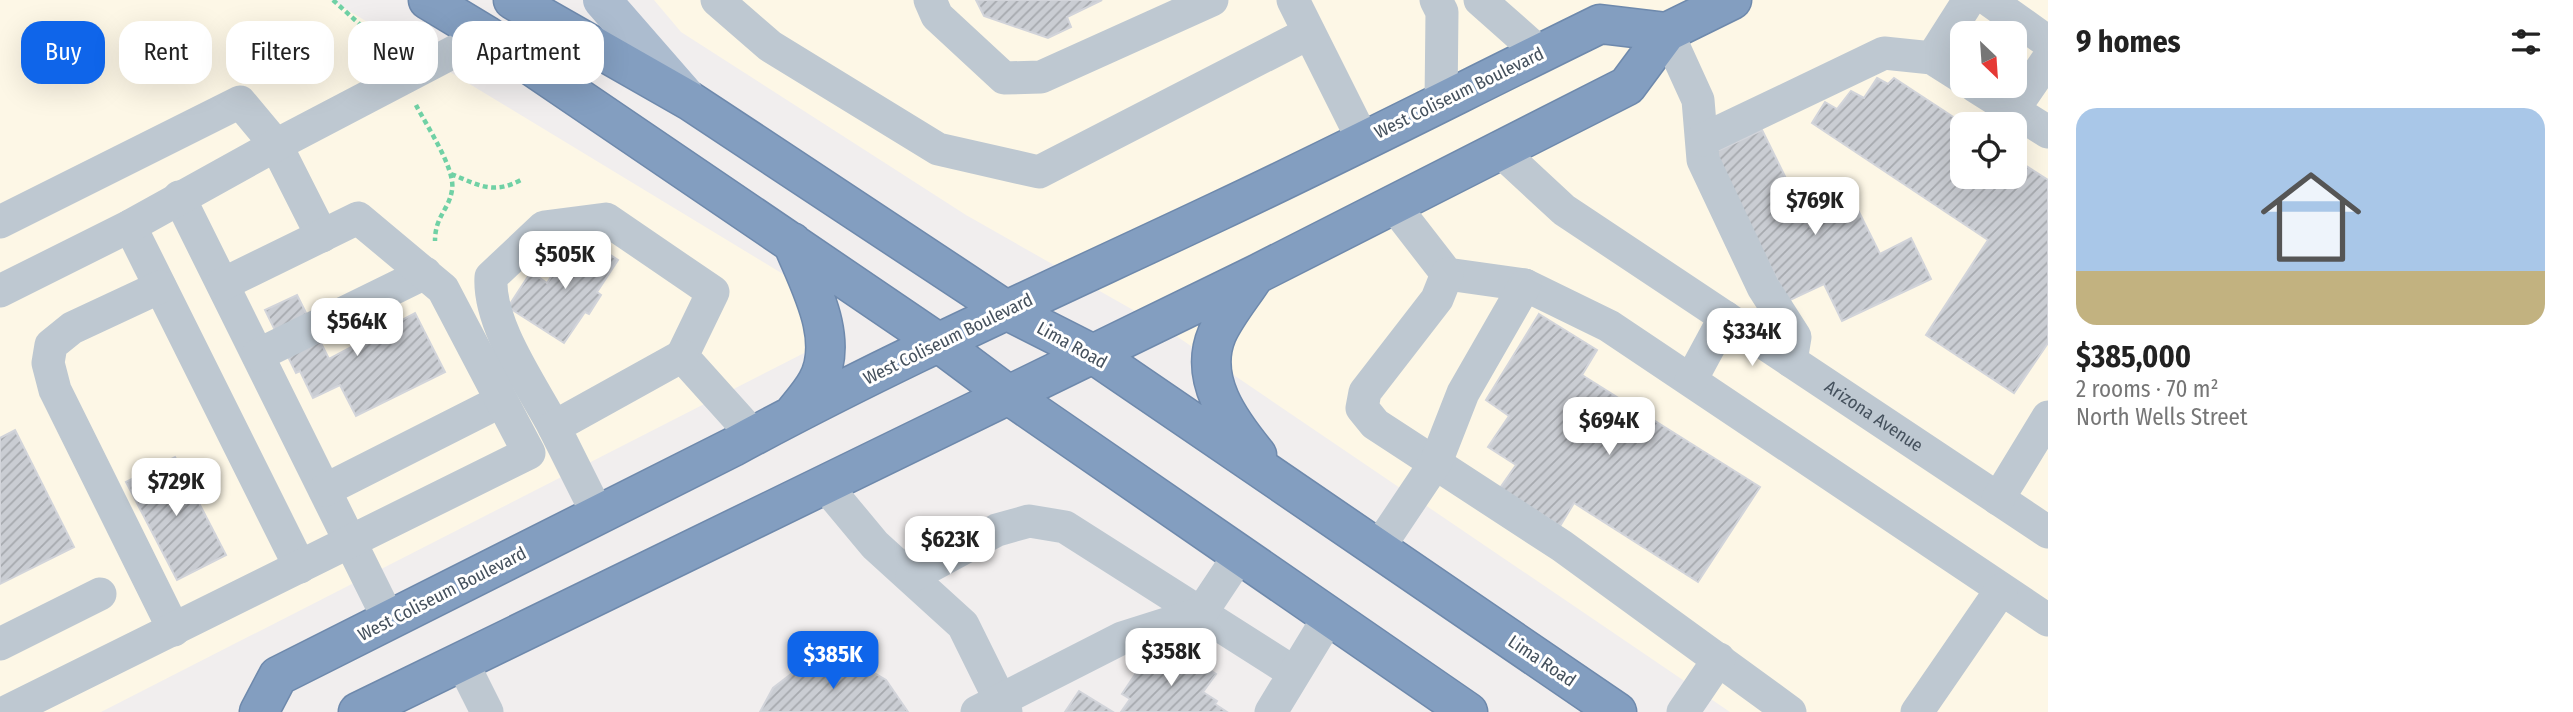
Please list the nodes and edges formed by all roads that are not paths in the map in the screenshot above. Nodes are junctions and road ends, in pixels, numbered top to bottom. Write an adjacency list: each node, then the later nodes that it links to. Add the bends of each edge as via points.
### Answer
1 (428, 0): 13 (highway)
2 (513, 0): 24 (highway, Lima Road)
3 (602, 0): 24 (main road)
4 (717, 0): 15 (street, via 770,46 938,149 1039,172)
5 (930, 0): 6 (street, via 937,16 1004,78 1041,77)
6 (1212, 0)
7 (1293, 0): 15 (street)
8 (1436, 0): 25 (street, via 1442,12)
9 (1480, 0): 18 (street)
10 (1732, 0): 14 (highway)
11 (1969, 0): 19 (street)
12 (1989, 0): 16 (street)
13 (464, 21)
14 (1667, 32): 18 (highway, West Coliseum Boulevard, via 1600,24); 29 (street, via 1698,100); 31 (highway, via 1627,86)
15 (1309, 33): 28 (street)
16 (2048, 42)
17 (452, 52): 30 (street)
18 (1540, 54): 25 (highway, West Coliseum Boulevard)
19 (1932, 58): 21 (street); 29 (street, via 1884,53)
20 (2048, 59): 26 (street)
21 (1950, 69)
22 (560, 84): 37 (highway)
23 (1994, 98): 26 (street)
24 (690, 101): 45 (highway, Lima Road)
25 (1441, 103): 28 (highway, West Coliseum Boulevard)
26 (2013, 110): 27 (street)
27 (2048, 132)
28 (1363, 140): 45 (highway, West Coliseum Boulevard)
29 (1702, 140): 51 (street, via 1703,160 1763,287 1795,337)
30 (276, 145): 32 (street); 34 (street, via 240,102); 36 (street)
31 (1498, 149): 33 (highway); 46 (street, Arizona Avenue, via 1564,210)
32 (179, 197): 35 (street); 41 (street)
33 (1392, 203): 39 (street); 40 (highway)
34 (0, 222)
35 (130, 226): 43 (street); 44 (street)
36 (322, 236): 38 (street, via 358,218); 41 (street)
37 (792, 242): 47 (highway); 55 (highway, via 824,336 818,380)
38 (425, 273): 49 (street); 54 (street, via 443,289)
39 (1447, 274): 42 (street); 59 (street, via 1437,299 1365,392 1362,408 1375,424)
40 (1255, 275): 48 (highway); 60 (highway, via 1218,332 1211,353 1212,375 1236,430)
41 (223, 284): 49 (street)
42 (1525, 285): 52 (street, via 1609,326); 59 (street, via 1463,393)
43 (160, 287): 69 (street); 77 (street, via 72,328 51,345 48,363 55,390)
44 (0, 291)
45 (1006, 310): 47 (highway, West Coliseum Boulevard); 48 (highway, Lima Road)
46 (1725, 317): 51 (street, Arizona Avenue); 52 (street)
47 (939, 343): 53 (highway); 55 (highway, West Coliseum Boulevard)
48 (1093, 354): 53 (highway); 60 (highway, Lima Road)
49 (258, 355): 62 (street)
50 (681, 356): 57 (street); 57 (street, via 713,292 606,219 544,227 491,276 489,297); 58 (street)
51 (1791, 361): 63 (street, Arizona Avenue)
52 (1691, 380): 71 (street)
53 (1010, 396): 61 (highway); 68 (highway)
54 (501, 401): 62 (street); 66 (street, via 529,453)
55 (794, 413): 58 (highway, West Coliseum Boulevard)
56 (2048, 417): 63 (street)
57 (554, 427): 64 (street)
58 (754, 436): 64 (highway, West Coliseum Boulevard)
59 (1436, 462): 67 (street); 79 (street)
60 (1281, 484): 67 (highway, Lima Road)
61 (825, 485): 70 (street, via 875,545); 80 (highway)
62 (325, 491): 66 (street)
63 (1998, 499): 65 (street, Arizona Avenue)
64 (598, 515): 75 (highway, West Coliseum Boulevard)
65 (2048, 532)
66 (351, 542): 69 (street); 75 (street)
67 (1377, 550): 89 (highway, Lima Road)
68 (1241, 553): 73 (street); 74 (highway)
69 (300, 567): 77 (street)
70 (912, 576): 73 (street, via 997,530 1029,521 1065,527); 82 (street, via 963,625)
71 (2001, 590): 76 (street); 92 (street)
72 (100, 594): 78 (street)
73 (1200, 613): 81 (street); 82 (street, via 1122,638)
74 (1330, 615): 81 (street); 83 (highway)
75 (389, 620): 85 (highway, West Coliseum Boulevard, via 278,676)
76 (2048, 620)
77 (174, 630): 84 (street)
78 (0, 644)
79 (1719, 659): 90 (street); 91 (street)
80 (461, 660): 86 (highway); 87 (street)
81 (1293, 672): 88 (street)
82 (994, 708)
83 (1458, 709)
84 (6, 712)
85 (259, 712)
86 (358, 712)
87 (487, 712)
88 (1271, 712)
89 (1616, 712)
90 (1683, 712)
91 (1790, 712)
92 (1917, 712)

